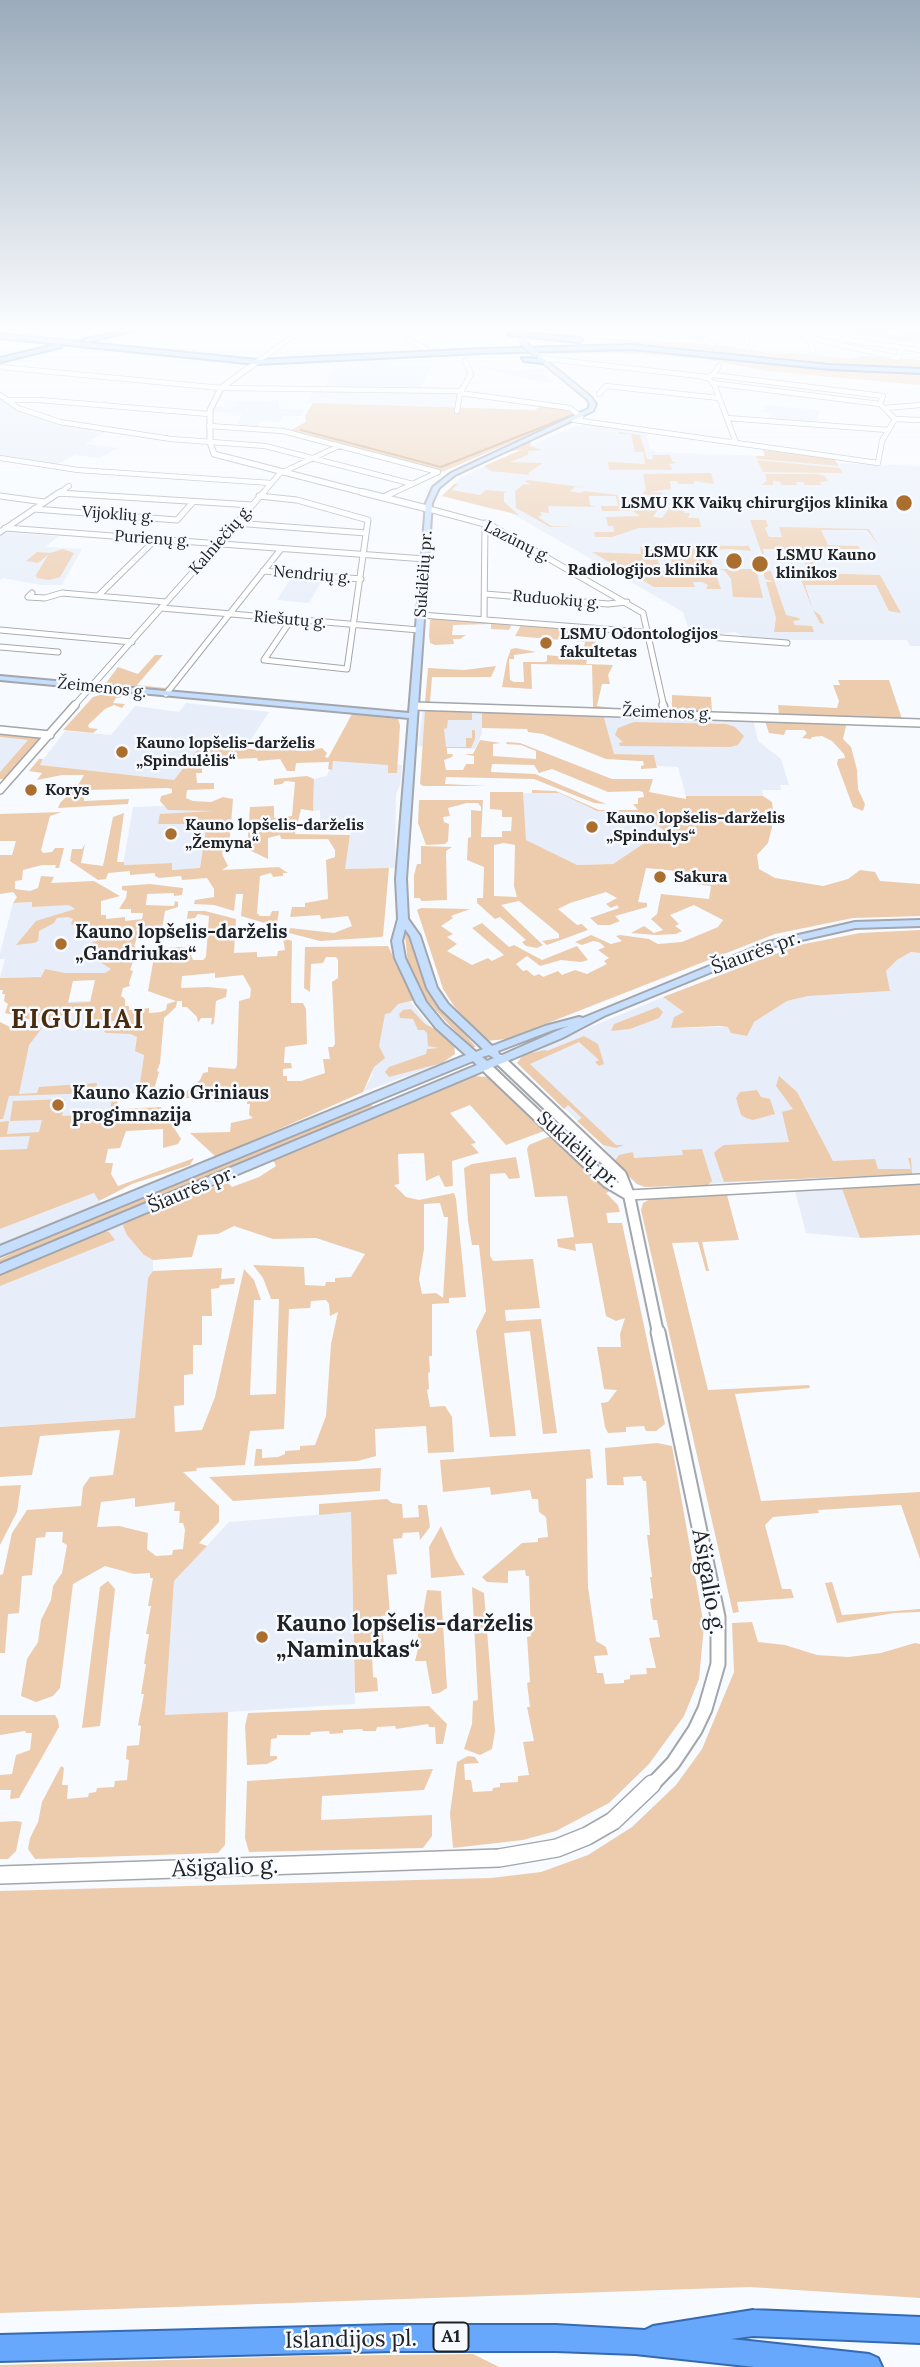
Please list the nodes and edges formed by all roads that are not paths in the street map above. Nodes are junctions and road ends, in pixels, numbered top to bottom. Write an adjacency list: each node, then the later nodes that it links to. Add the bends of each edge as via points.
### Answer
1 (163, 437): 8 (street)
2 (210, 437): 8 (street)
3 (306, 437): 10 (street)
4 (535, 437): 25 (main road, Sukilėlių pr., via 449,476 434,490)
5 (693, 437): 9 (street)
6 (734, 437): 9 (street)
7 (883, 437): 9 (street, via 880,462)
8 (210, 442): 12 (street, via 265,446); 13 (street, via 217,455)
9 (731, 442)
10 (340, 446): 12 (street); 15 (street, via 438,472)
11 (0, 458): 14 (street, via 78,470)
12 (314, 458): 13 (street); 15 (street)
13 (282, 472): 14 (street, Kalniečių g.); 20 (street, Lazūnų g.)
14 (271, 483): 19 (street, Kalniečių g.)
15 (413, 484): 20 (street)
16 (69, 486): 17 (street)
17 (59, 493): 21 (street); 22 (street, Vijoklių g.)
18 (0, 496): 21 (street)
19 (259, 496): 23 (street, Kalniečių g.); 29 (street, via 297,500 365,518)
20 (383, 498): 25 (street, Lazūnų g.)
21 (44, 502): 24 (street)
22 (193, 502): 23 (street, Vijoklių g.); 24 (street, Vijoklių g., via 177,520)
23 (252, 505): 26 (street, Kalniečių g.)
24 (34, 509): 28 (street)
25 (429, 509): 27 (street, Lazūnų g.); 34 (main road, Sukilėlių pr.)
26 (235, 523): 29 (street); 31 (street, Kalniečių g.)
27 (485, 523): 38 (street); 41 (street, Lazūnų g.)
28 (3, 530): 30 (street, Purienų g.)
29 (366, 533): 33 (street)
30 (156, 539): 31 (street, Purienų g.); 39 (street)
31 (218, 544): 32 (street, Purienų g.); 40 (street, Kalniečių g.)
32 (281, 549): 33 (street, Purienų g.); 35 (street)
33 (364, 555): 34 (street, Purienų g.); 36 (street)
34 (425, 559): 44 (main road, Sukilėlių pr.)
35 (263, 571): 36 (street, Nendrių g.); 43 (street)
36 (361, 579): 47 (street)
37 (32, 593): 39 (street, via 28,597 62,593)
38 (485, 594): 41 (street, Ruduokių g.); 46 (street)
39 (98, 596): 40 (street)
40 (166, 602): 42 (street, Kalniečių g.)
41 (627, 603): 50 (street, Lazūnų g., via 643,613)
42 (161, 608): 43 (street, Riešutų g.); 52 (street, Kalniečių g.)
43 (229, 614): 45 (street, Riešutų g.); 59 (street)
44 (421, 615): 46 (street); 49 (main road, Sukilėlių pr.)
45 (291, 620): 47 (street, Riešutų g.); 47 (street, via 264,660 347,669)
46 (484, 620): 50 (street)
47 (352, 625): 49 (street, Riešutų g.)
48 (0, 630): 51 (street)
49 (419, 630): 60 (main road, Sukilėlių pr.)
50 (650, 634): 53 (street); 61 (street, Lazūnų g.)
51 (58, 635): 52 (street); 55 (street)
52 (132, 642): 58 (street, Kalniečių g.)
53 (787, 643)
54 (0, 647): 55 (street)
55 (44, 651): 56 (street)
56 (58, 652)
57 (0, 678): 58 (main road, Žeimenos g.)
58 (92, 687): 59 (main road, Žeimenos g.); 64 (street, Kalniečių g.)
59 (166, 694): 60 (main road, Žeimenos g.)
60 (413, 711): 61 (street, Žeimenos g.); 66 (main road, Sukilėlių pr., via 401,879)
61 (666, 712): 62 (street, Žeimenos g.)
62 (920, 723)
63 (0, 730): 64 (street)
64 (50, 735): 65 (street, Kalniečių g.)
65 (0, 790)
66 (403, 919): 69 (main road, Sukilėlių pr., via 415,936 432,988); 70 (main road, Sukilėlių pr., via 397,940 415,992 440,1026)
67 (920, 923): 68 (main road, Šiaurės pr., via 855,926 781,941)
68 (600, 1014): 69 (main road, Šiaurės pr.); 71 (main road, Šiaurės pr.)
69 (490, 1051): 70 (main road, Šiaurės pr.); 71 (main road, Sukilėlių pr.)
70 (475, 1056): 72 (main road, Sukilėlių pr.); 73 (main road, Šiaurės pr.)
71 (500, 1060): 72 (main road, Šiaurės pr.); 76 (street, Sukilėlių pr., via 621,1175)
72 (485, 1066): 74 (main road, Šiaurės pr.); 76 (street, Sukilėlių pr., via 607,1182)
73 (373, 1097): 74 (main road); 77 (main road, Šiaurės pr.)
74 (382, 1108): 78 (main road, Šiaurės pr.)
75 (920, 1178): 76 (street)
76 (629, 1195): 79 (street, Ašigalio g., via 719,1633 718,1664 705,1709 673,1763 613,1821 557,1848 524,1854)
77 (0, 1251)
78 (0, 1269)
79 (0, 1875)
80 (920, 2330): 81 (highway, via 754,2323)
81 (635, 2342): 82 (highway, Islandijos pl. / A1, via 484,2337); 83 (highway, Islandijos pl. / A1)
82 (0, 2348)
83 (869, 2367)

